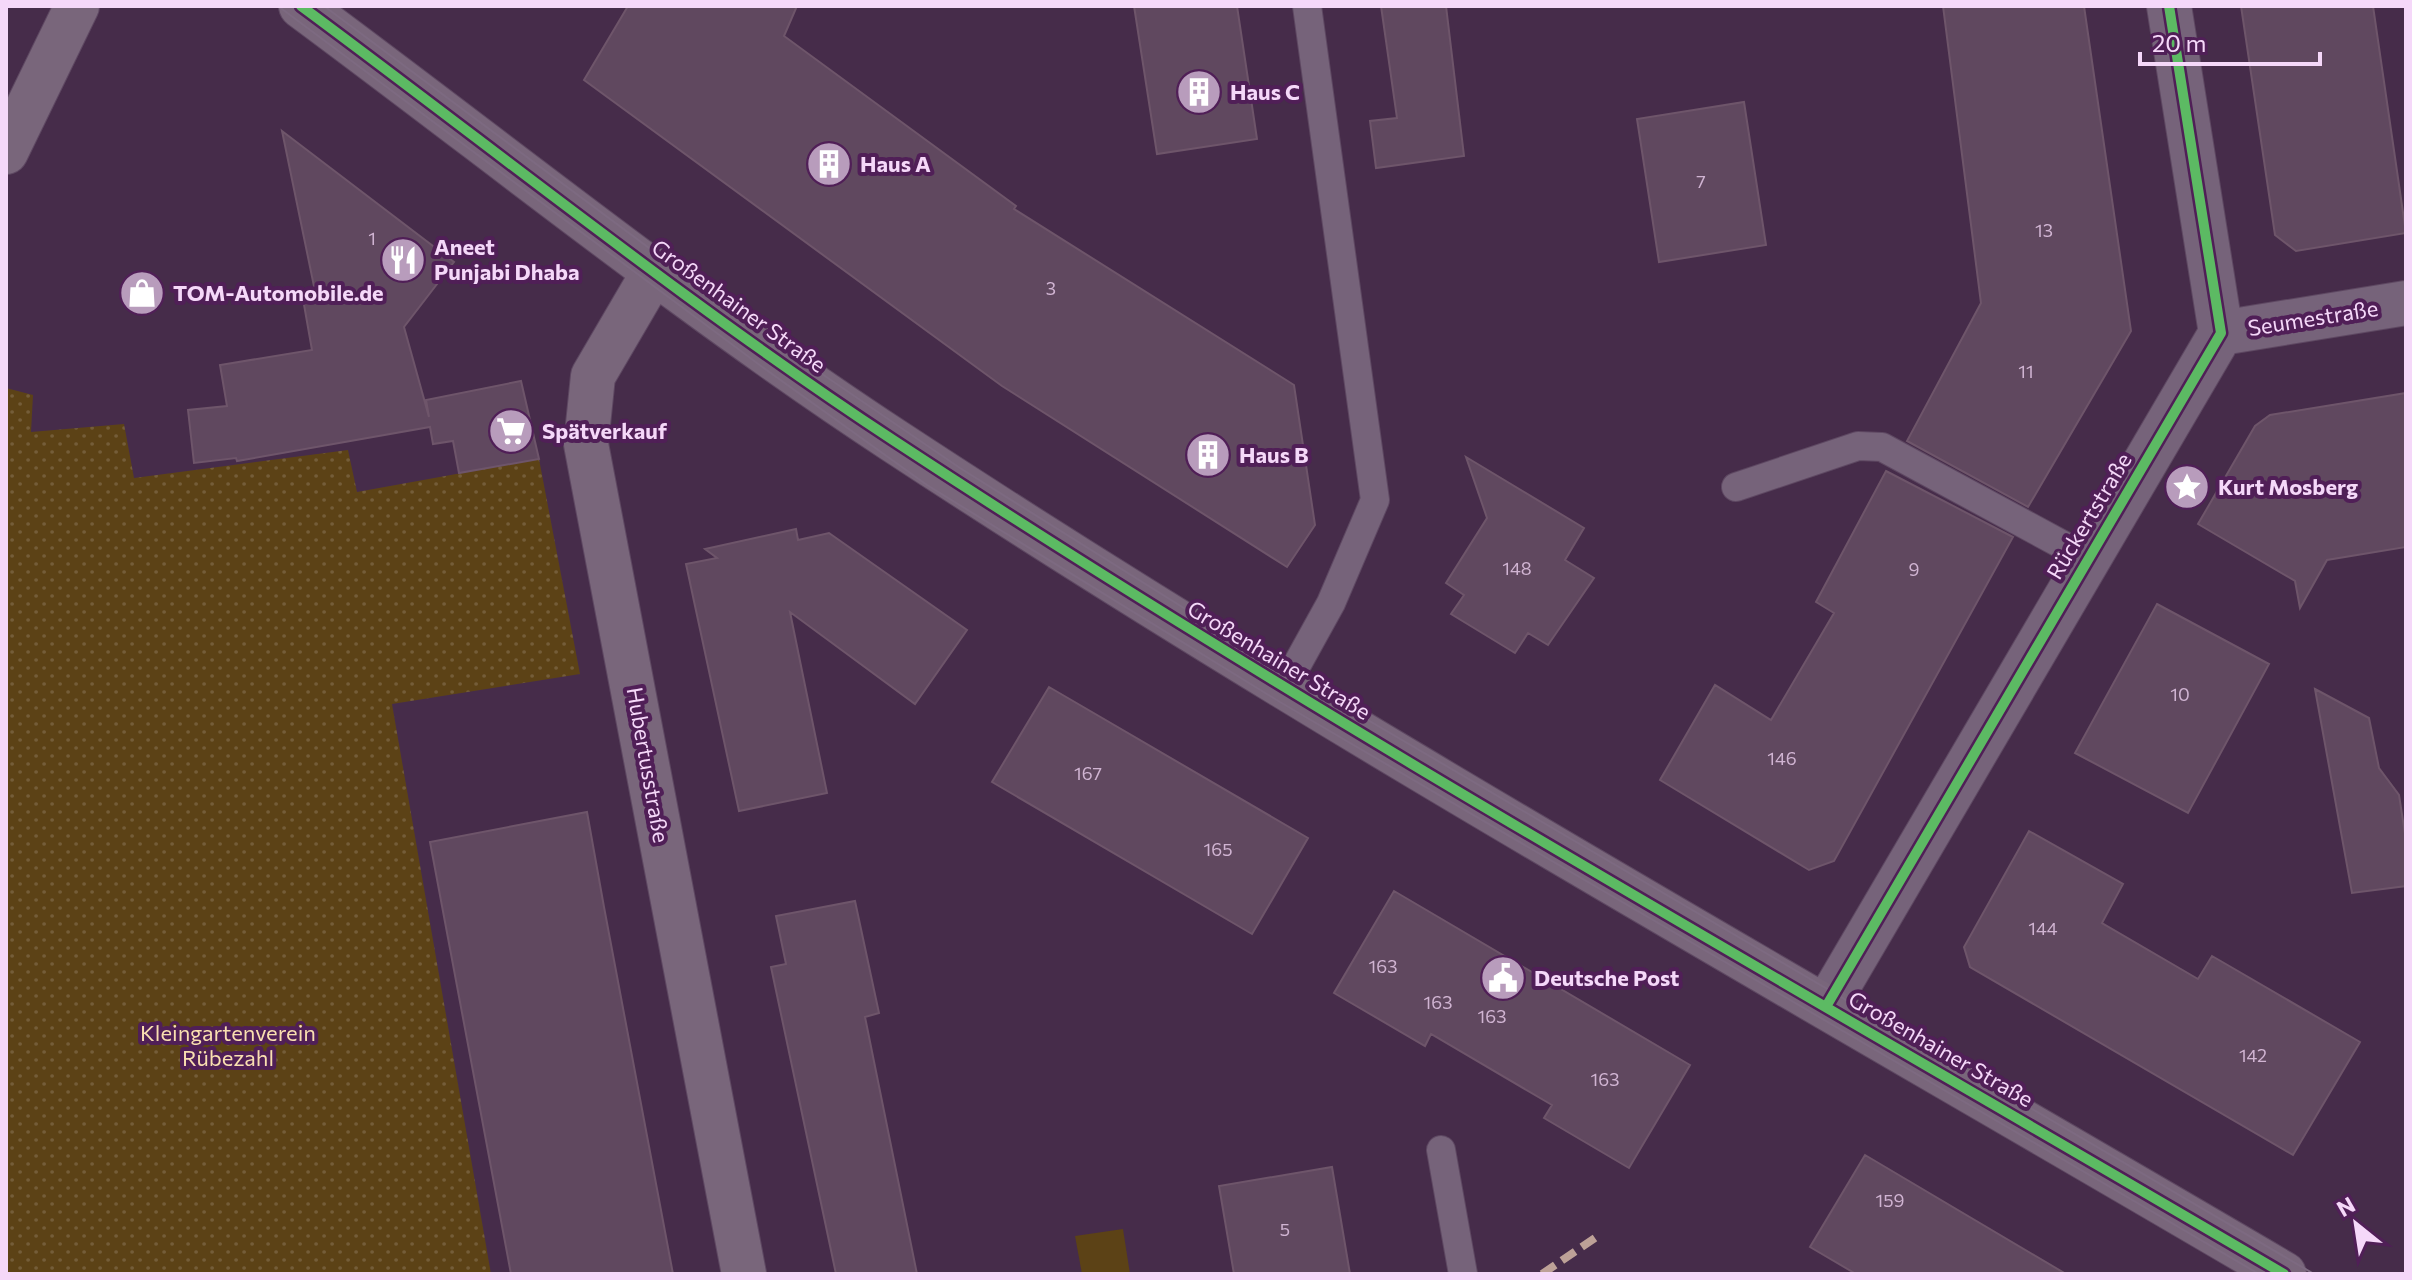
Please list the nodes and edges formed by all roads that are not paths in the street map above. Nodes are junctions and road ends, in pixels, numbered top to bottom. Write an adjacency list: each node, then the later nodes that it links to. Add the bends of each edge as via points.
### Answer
1 (77, 6): 5 (main road)
2 (301, 6): 6 (main road, Großenhainer Straße)
3 (1307, 6): 11 (lane, via 1375,500 1331,603)
4 (2169, 6): 8 (street)
5 (6, 152)
6 (655, 270): 11 (main road, Großenhainer Straße, via 887,436); 14 (main road, Hubertusstraße, via 593,376 586,444)
7 (2406, 303): 8 (street, Seumestraße)
8 (2221, 333): 10 (street, Rückertstraße)
9 (1736, 487): 10 (lane, via 1858,446 1882,447)
10 (2087, 558): 12 (street, Rückertstraße)
11 (1284, 688): 12 (main road, Großenhainer Straße)
12 (1827, 1005): 16 (main road, Großenhainer Straße)
13 (1441, 1150): 15 (lane)
14 (744, 1274)
15 (1463, 1274)
16 (2284, 1274)

